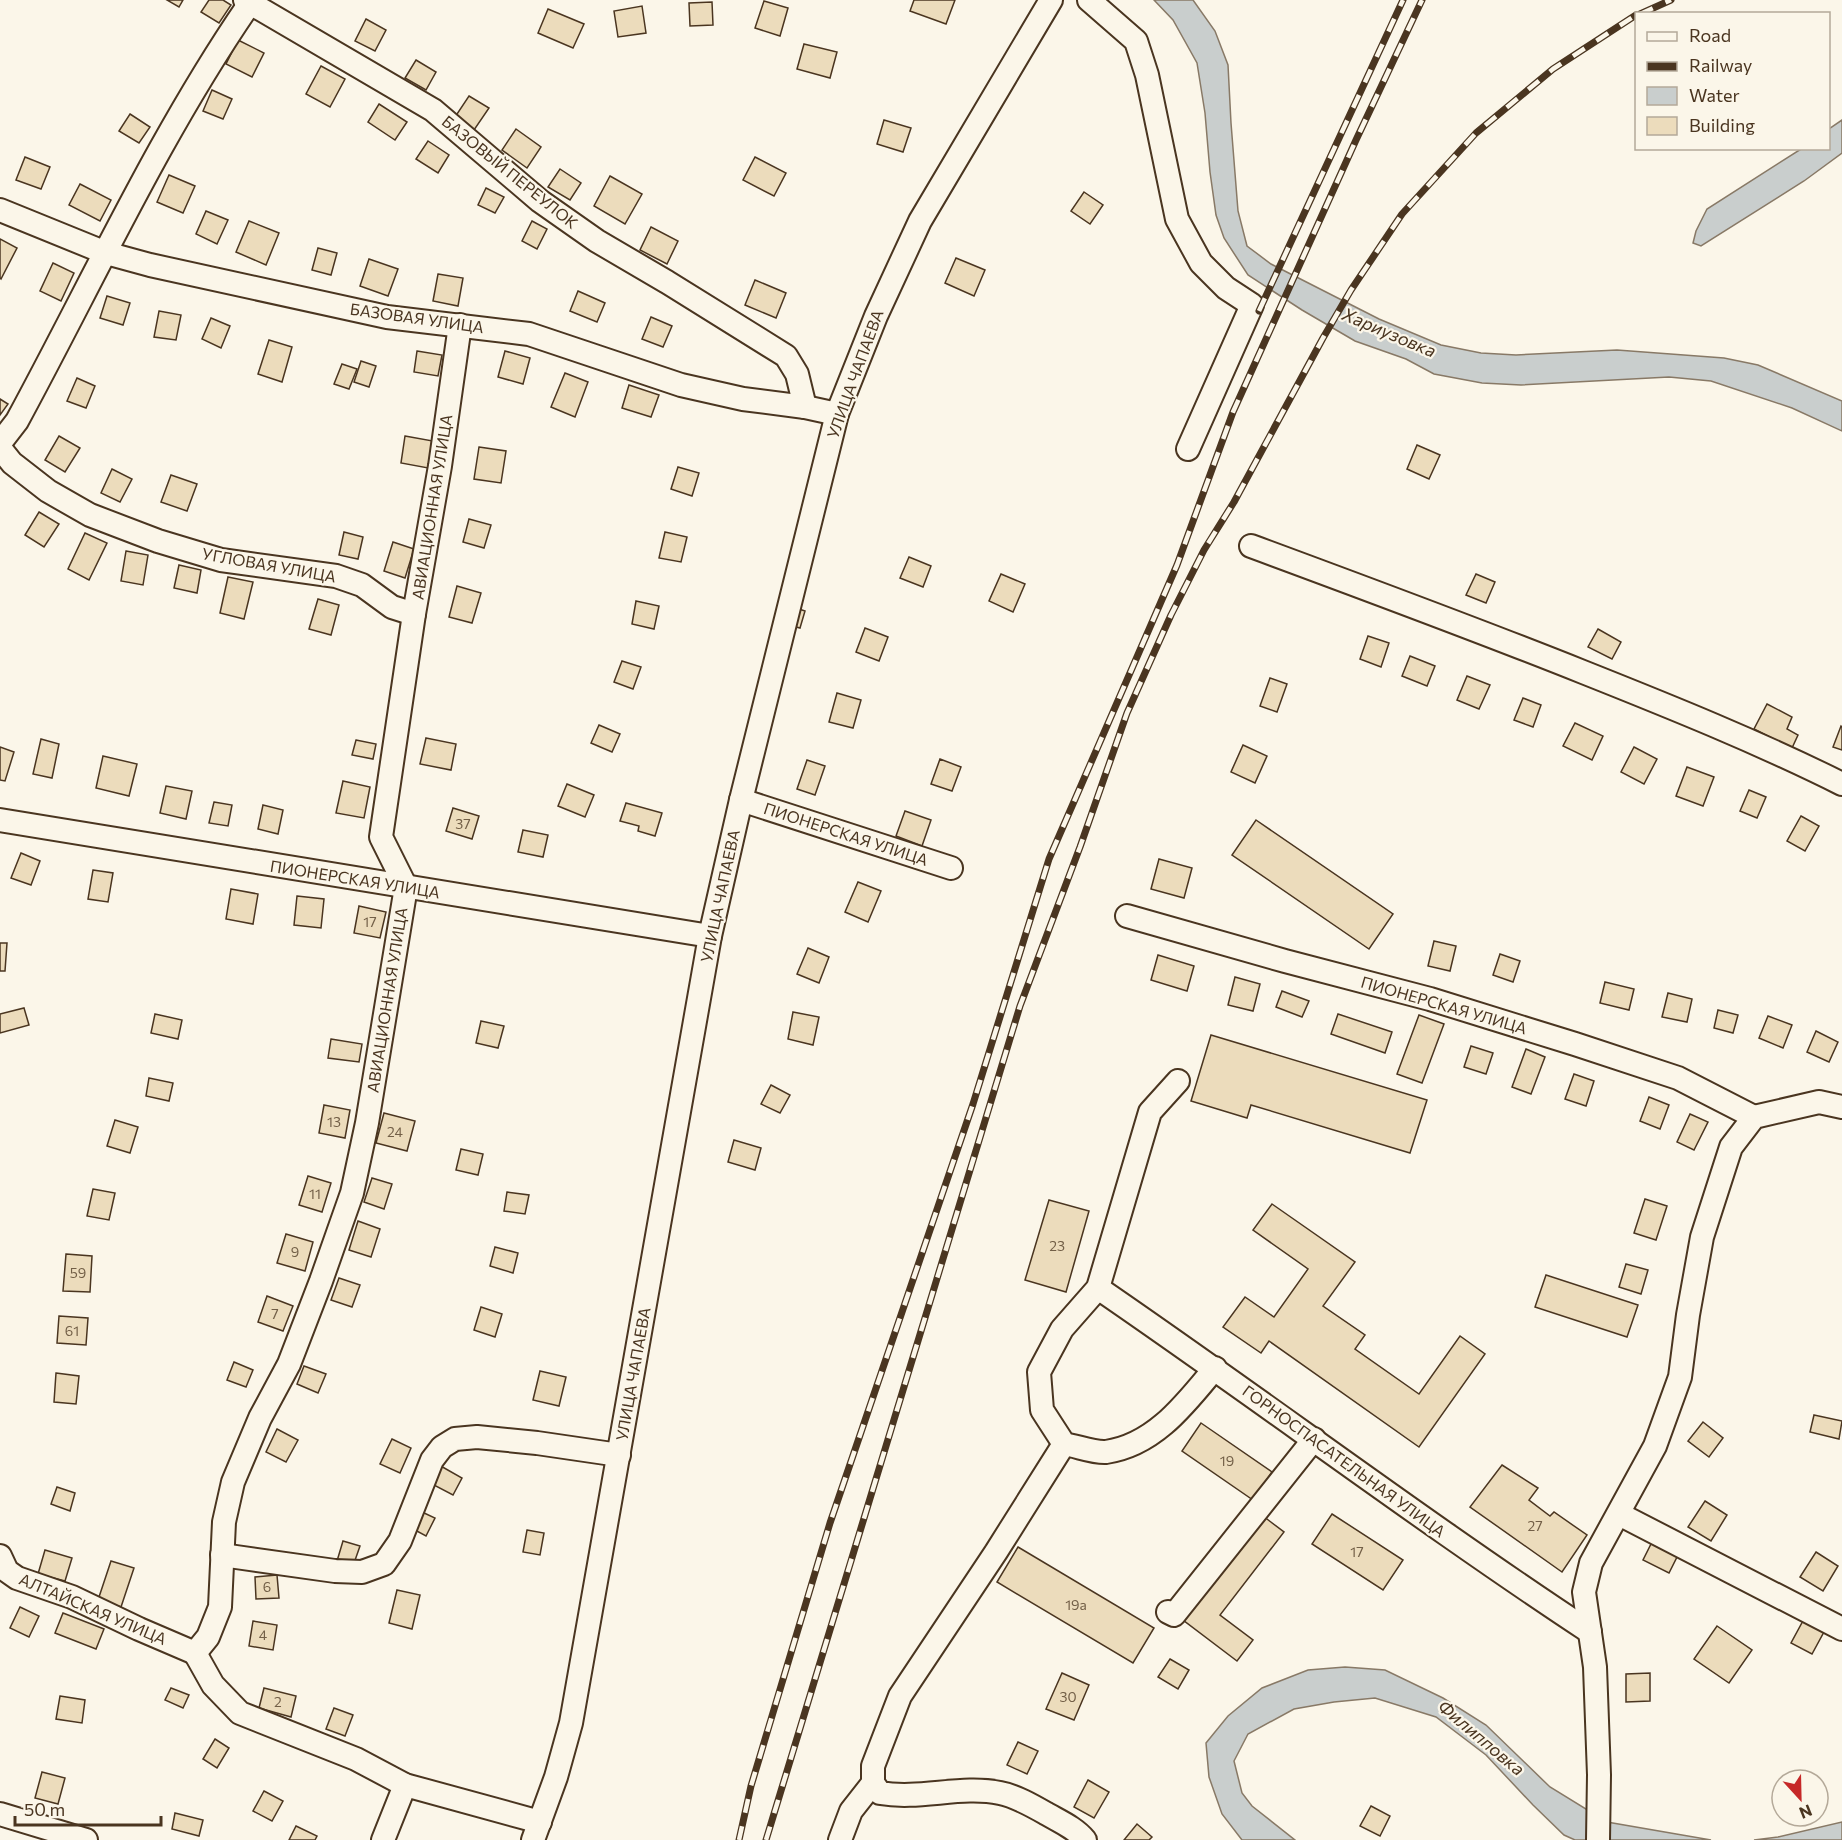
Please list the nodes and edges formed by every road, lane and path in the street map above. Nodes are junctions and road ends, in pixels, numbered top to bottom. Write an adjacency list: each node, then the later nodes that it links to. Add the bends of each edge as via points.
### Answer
1 (1051, 0): 8 (street, УЛИЦА ЧАПАЕВА, via 920,221)
2 (1089, 0): 10 (street, via 1136,41 1177,219 1201,263 1226,288 1252,305)
3 (247, 1): 5 (street, via 201,77); 7 (street, БАЗОВЫЙ ПЕРЕУЛОК, via 433,110 540,201 587,234 786,356 797,374)
4 (0, 210): 5 (street, БАЗОВАЯ УЛИЦА)
5 (106, 253): 6 (street, БАЗОВАЯ УЛИЦА, via 387,317); 9 (street)
6 (460, 325): 7 (street, БАЗОВАЯ УЛИЦА, via 529,334 681,385); 12 (street, АВИАЦИОННАЯ УЛИЦА)
7 (805, 407): 8 (street, БАЗОВАЯ УЛИЦА)
8 (837, 414): 14 (street, УЛИЦА ЧАПАЕВА)
9 (0, 446): 12 (street, УГЛОВАЯ УЛИЦА, via 12,463 90,515 221,560 336,576 362,585 392,607)
10 (1188, 449)
11 (1251, 546): 13 (street, via 1664,704 1776,751)
12 (414, 614): 17 (street, АВИАЦИОННАЯ УЛИЦА, via 381,837)
13 (1842, 784)
14 (741, 800): 16 (street, ПИОНЕРСКАЯ УЛИЦА); 19 (street, УЛИЦА ЧАПАЕВА)
15 (0, 820): 17 (street, ПИОНЕРСКАЯ УЛИЦА)
16 (951, 868)
17 (406, 887): 19 (street, ПИОНЕРСКАЯ УЛИЦА); 29 (street, АВИАЦИОННАЯ УЛИЦА, via 352,1193 289,1364 260,1418 233,1482)
18 (1127, 916): 22 (street, ПИОНЕРСКАЯ УЛИЦА, via 1430,999 1575,1044 1678,1078)
19 (710, 936): 27 (street, УЛИЦА ЧАПАЕВА)
20 (1178, 1081): 23 (street, via 1150,1112)
21 (1842, 1107): 22 (street, via 1819,1102)
22 (1754, 1117): 28 (street, via 1731,1147 1702,1237 1680,1377 1655,1446)
23 (1098, 1288): 24 (street, ГОРНОСПАСАТЕЛЬНАЯ УЛИЦА); 26 (street, via 1062,1329 1039,1372 1042,1410)
24 (1215, 1368): 25 (street, ГОРНОСПАСАТЕЛЬНАЯ УЛИЦА); 26 (street, via 1177,1413 1137,1444 1104,1452)
25 (1314, 1439): 31 (street, via 1174,1615); 33 (street, ГОРНОСПАСАТЕЛЬНАЯ УЛИЦА, via 1457,1543)
26 (1065, 1444): 35 (street, via 900,1696 873,1766)
27 (619, 1455): 29 (street, via 477,1437 455,1439 432,1460 400,1541 384,1564 362,1572 335,1571); 38 (street, УЛИЦА ЧАПАЕВА, via 571,1723)
28 (1619, 1514): 32 (street); 33 (street, via 1592,1563 1584,1592)
29 (222, 1555): 34 (street, АВИАЦИОННАЯ УЛИЦА, via 220,1607 208,1637)
30 (2, 1571): 34 (street, АЛТАЙСКАЯ УЛИЦА, via 72,1597)
31 (1168, 1612)
32 (1842, 1629)
33 (1590, 1632): 43 (street, via 1599,1775)
34 (195, 1653): 36 (street, via 213,1685 240,1713 356,1759)
35 (873, 1784): 41 (street, via 851,1811); 42 (street, via 880,1793 899,1796 1001,1793 1046,1813)
36 (405, 1785): 38 (street); 40 (street)
37 (0, 1814): 39 (street)
38 (537, 1831)
39 (86, 1840)
40 (383, 1840)
41 (840, 1840)
42 (1085, 1840)
43 (1598, 1840)

